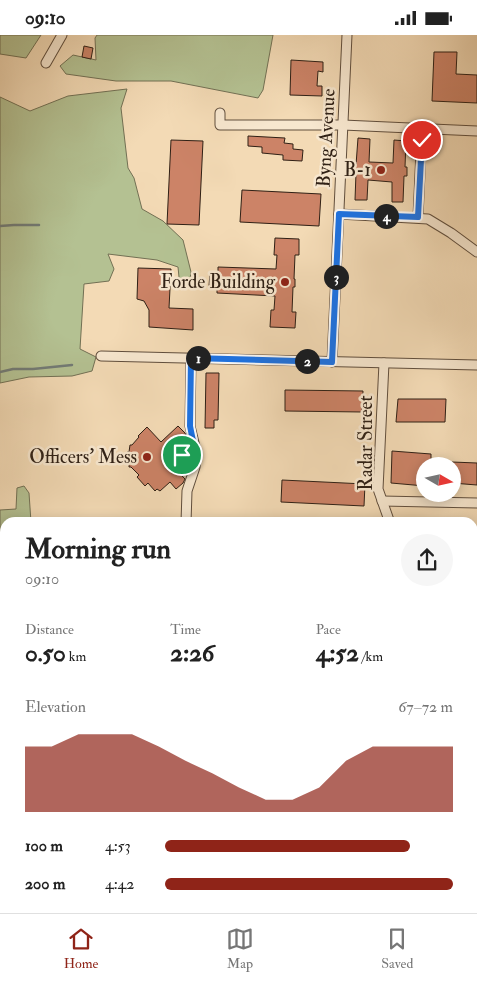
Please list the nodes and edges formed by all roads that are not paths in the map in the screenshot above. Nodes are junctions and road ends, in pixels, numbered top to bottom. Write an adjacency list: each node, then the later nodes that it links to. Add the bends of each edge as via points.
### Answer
1 (62, 35): 3 (street)
2 (347, 35): 5 (street, Byng Avenue)
3 (46, 63)
4 (220, 113): 5 (street, via 220,125)
5 (343, 125): 6 (street); 8 (street, Byng Avenue)
6 (422, 129): 7 (street); 9 (street)
7 (477, 131)
8 (339, 214): 9 (street); 13 (street, Byng Avenue)
9 (418, 217): 10 (street, via 433,221)
10 (477, 252)
11 (101, 356): 12 (street)
12 (191, 358): 13 (street); 16 (street, via 190,426)
13 (332, 362): 14 (street)
14 (384, 363): 15 (street); 18 (street, Radar Street, via 378,489)
15 (477, 365)
16 (193, 441): 17 (street, via 196,457); 17 (lane, via 184,446 182,460 184,470)
17 (192, 474): 20 (street, via 187,491)
18 (382, 501): 19 (street); 21 (street, Radar Street)
19 (477, 503)
20 (186, 517)
21 (388, 517)

